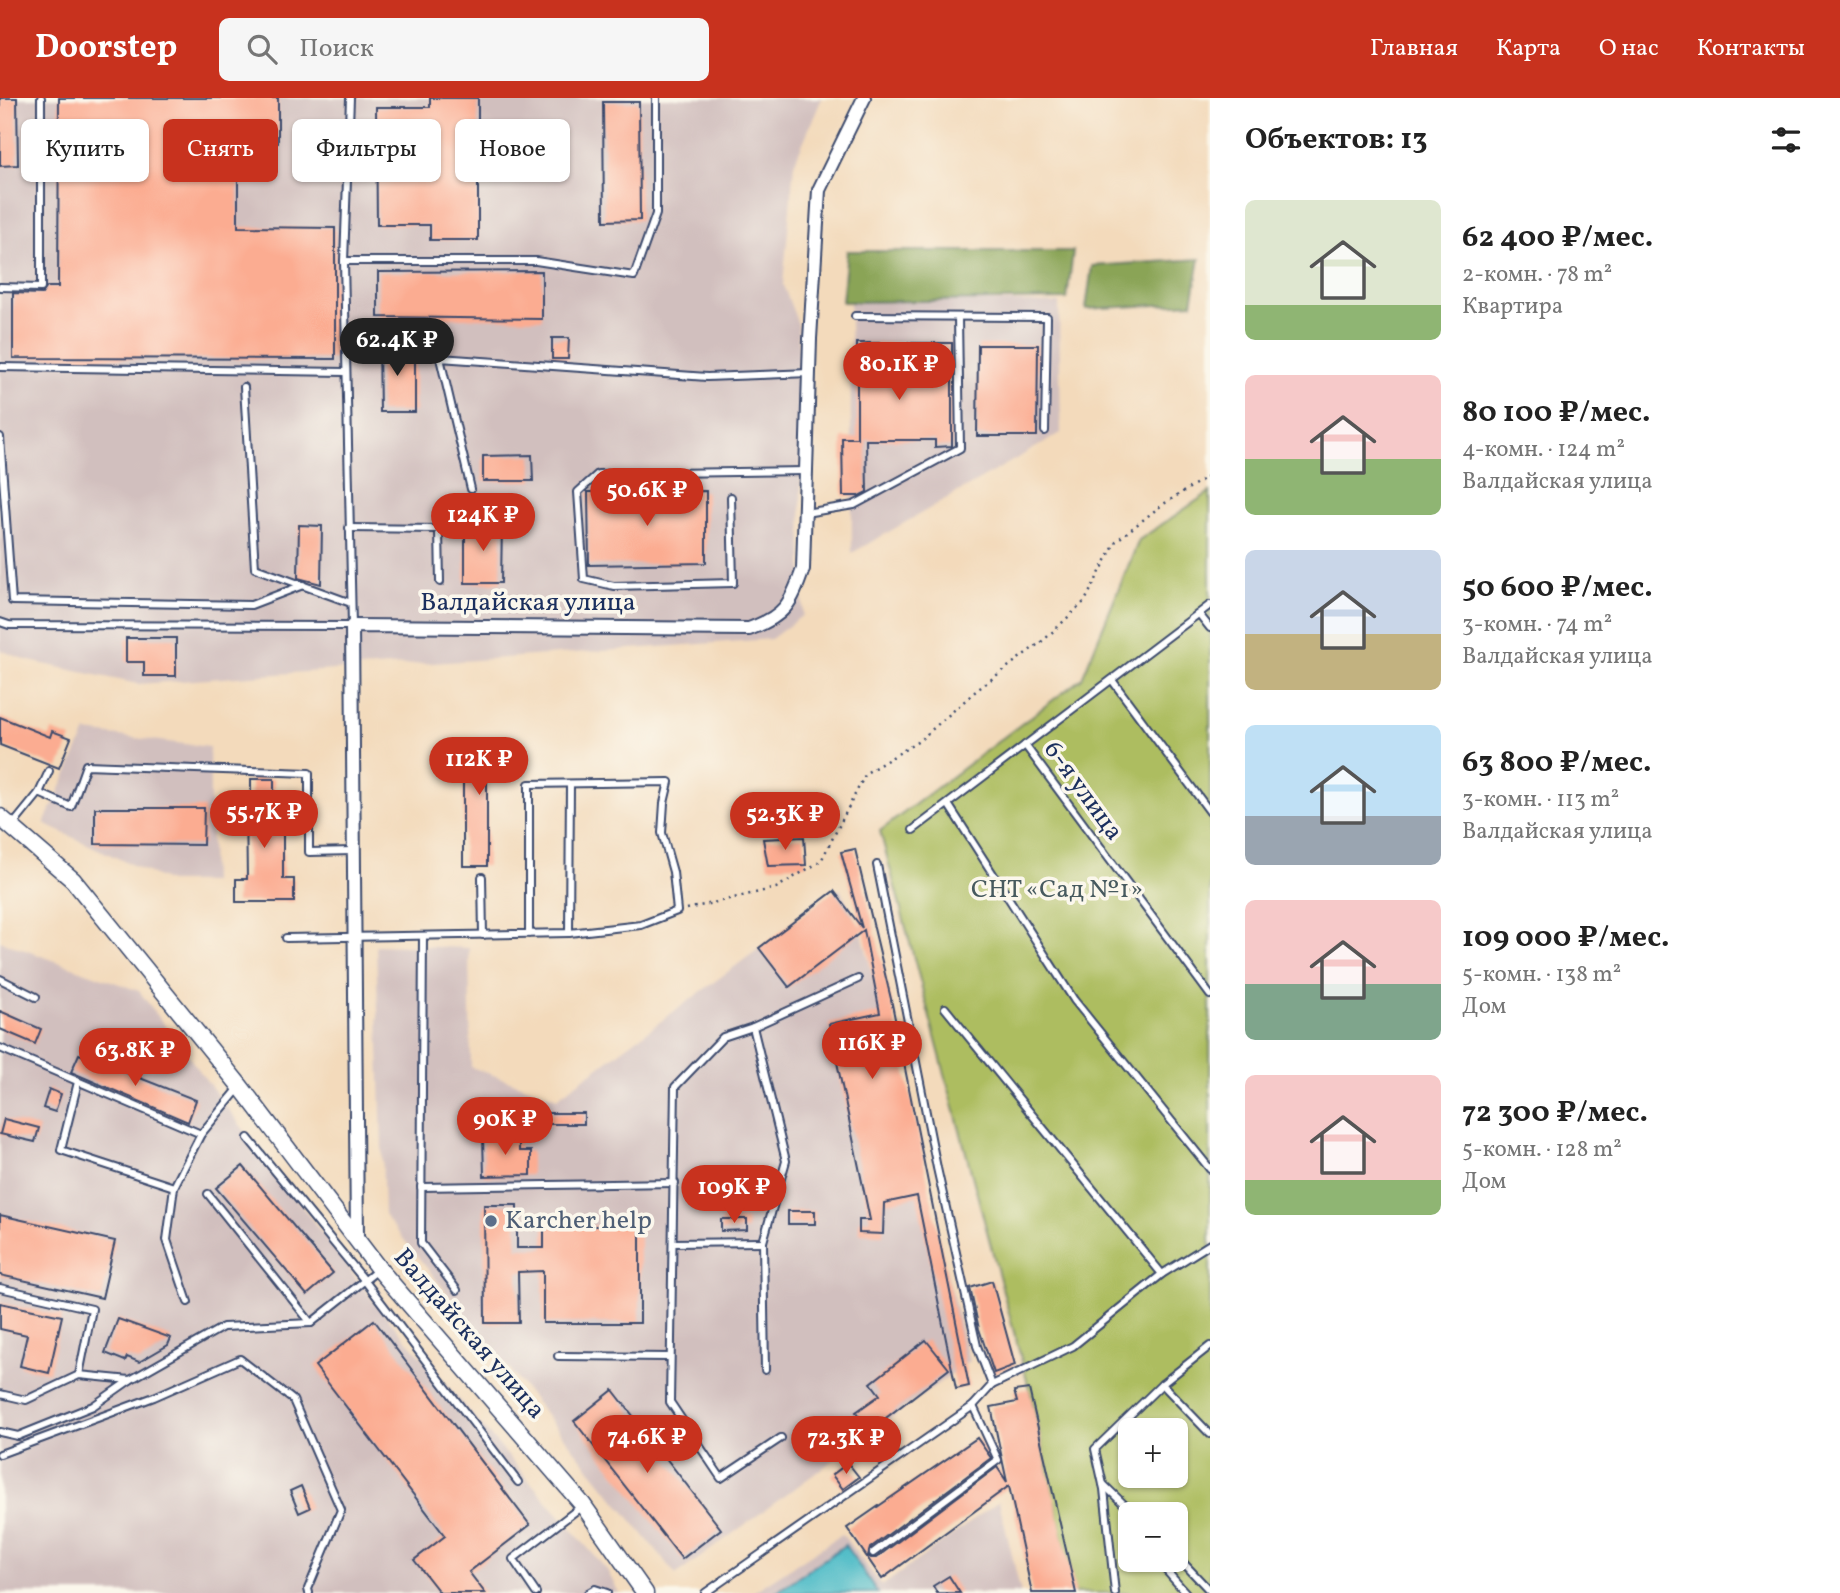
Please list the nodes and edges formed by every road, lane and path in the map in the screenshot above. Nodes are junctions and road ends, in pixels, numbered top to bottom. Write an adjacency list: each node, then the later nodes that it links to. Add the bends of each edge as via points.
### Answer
1 (41, 98): 6 (lane, via 41,288)
2 (350, 98): 5 (lane)
3 (656, 98): 5 (lane, via 656,214 634,276 536,261)
4 (864, 98): 11 (street, Валдайская улица, via 819,190)
5 (344, 261): 10 (lane)
6 (0, 287)
7 (855, 316): 8 (lane)
8 (958, 317): 13 (lane, via 1047,317); 19 (lane, via 960,448 854,505)
9 (0, 367): 10 (lane)
10 (345, 372): 20 (lane)
11 (809, 373): 15 (street, Валдайская улица); 17 (lane, via 707,377 440,358)
12 (244, 387): 22 (lane, via 255,568)
13 (1045, 431)
14 (0, 437): 22 (lane, via 12,601 251,605)
15 (806, 471): 18 (lane, via 598,474 578,492 584,579 614,586 733,583); 19 (street, Валдайская улица)
16 (1210, 475): 41 (path, via 1116,541 1085,601 1045,639 919,741 866,773 821,861 776,887)
17 (471, 489)
18 (732, 497)
19 (805, 513): 27 (street, Валдайская улица, via 803,569 793,597 773,620 749,629)
20 (349, 528): 21 (lane, via 439,529); 23 (lane)
21 (440, 582)
22 (303, 585): 23 (lane)
23 (351, 603): 27 (lane)
24 (1210, 605): 25 (lane)
25 (1199, 614): 28 (lane); 29 (lane)
26 (0, 622): 27 (lane)
27 (352, 626): 38 (street, Валдайская улица)
28 (1210, 628)
29 (1112, 680): 30 (lane); 35 (lane)
30 (1026, 745): 34 (lane); 50 (lane, 6-я улица)
31 (49, 771): 33 (lane)
32 (570, 784): 41 (lane, via 669,782 663,833); 42 (lane); 43 (lane, via 529,783)
33 (40, 793): 36 (lane); 38 (lane, via 71,807 86,765 309,773 309,852)
34 (948, 804): 37 (lane); 59 (lane, via 1074,1000)
35 (1210, 812)
36 (6, 821): 56 (street, Валдайская улица, via 74,880)
37 (913, 830)
38 (353, 851): 46 (street, Валдайская улица)
39 (877, 864): 82 (lane, via 946,1206 977,1346)
40 (482, 877): 44 (lane)
41 (677, 911): 42 (lane, via 640,925)
42 (569, 933): 43 (lane)
43 (529, 934): 44 (lane)
44 (483, 935): 45 (lane)
45 (423, 936): 46 (lane); 62 (lane)
46 (354, 937): 47 (lane); 64 (street, Валдайская улица)
47 (286, 938)
48 (0, 979): 51 (lane)
49 (858, 979): 53 (lane)
50 (1210, 995)
51 (37, 997)
52 (945, 1008): 69 (lane)
53 (753, 1027): 60 (lane, via 723,1037 676,1087); 65 (lane, via 786,1161)
54 (0, 1048): 55 (lane)
55 (78, 1082): 57 (lane); 61 (lane, via 61,1150)
56 (240, 1086): 57 (lane); 64 (street, Валдайская улица)
57 (201, 1133): 61 (lane)
58 (248, 1138): 70 (lane)
59 (1210, 1169)
60 (675, 1183): 62 (lane); 66 (lane)
61 (174, 1187): 73 (lane, via 167,1240)
62 (421, 1188): 72 (lane, via 421,1243)
63 (208, 1194): 74 (lane)
64 (357, 1240): 68 (street, Валдайская улица)
65 (763, 1242): 66 (lane); 78 (lane)
66 (673, 1243): 77 (lane)
67 (1210, 1244): 69 (lane)
68 (379, 1269): 70 (lane); 92 (street, Валдайская улица)
69 (1162, 1275): 82 (lane, via 1073,1346)
70 (365, 1281): 74 (lane); 89 (lane)
71 (0, 1288): 79 (lane, via 92,1309)
72 (457, 1290)
73 (188, 1301)
74 (311, 1322): 80 (lane, via 223,1327)
75 (1210, 1346): 81 (lane)
76 (558, 1356): 77 (lane)
77 (670, 1357): 87 (lane, via 670,1402 721,1478)
78 (765, 1370)
79 (79, 1374): 80 (lane); 83 (lane, via 26,1400)
80 (130, 1380): 85 (lane, via 93,1406 31,1431 18,1436)
81 (1162, 1384): 86 (lane); 90 (lane, via 1095,1449)
82 (992, 1385): 84 (lane)
83 (0, 1394)
84 (973, 1406): 93 (lane, via 998,1460); 102 (lane)
85 (0, 1432)
86 (1210, 1434)
87 (781, 1438)
88 (0, 1454): 97 (lane, via 154,1397 240,1359 293,1400 341,1510)
89 (518, 1482)
90 (1103, 1484): 91 (lane); 103 (lane)
91 (1122, 1502)
92 (583, 1505): 98 (lane, via 513,1559); 101 (street, Валдайская улица)
93 (873, 1553)
94 (1188, 1568): 96 (lane)
95 (1167, 1572): 104 (lane)
96 (1210, 1591)
97 (309, 1593)
98 (536, 1593)
99 (588, 1593): 100 (lane, via 595,1589)
100 (607, 1593)
101 (645, 1593)
102 (705, 1593)
103 (1115, 1593)
104 (1186, 1593)

